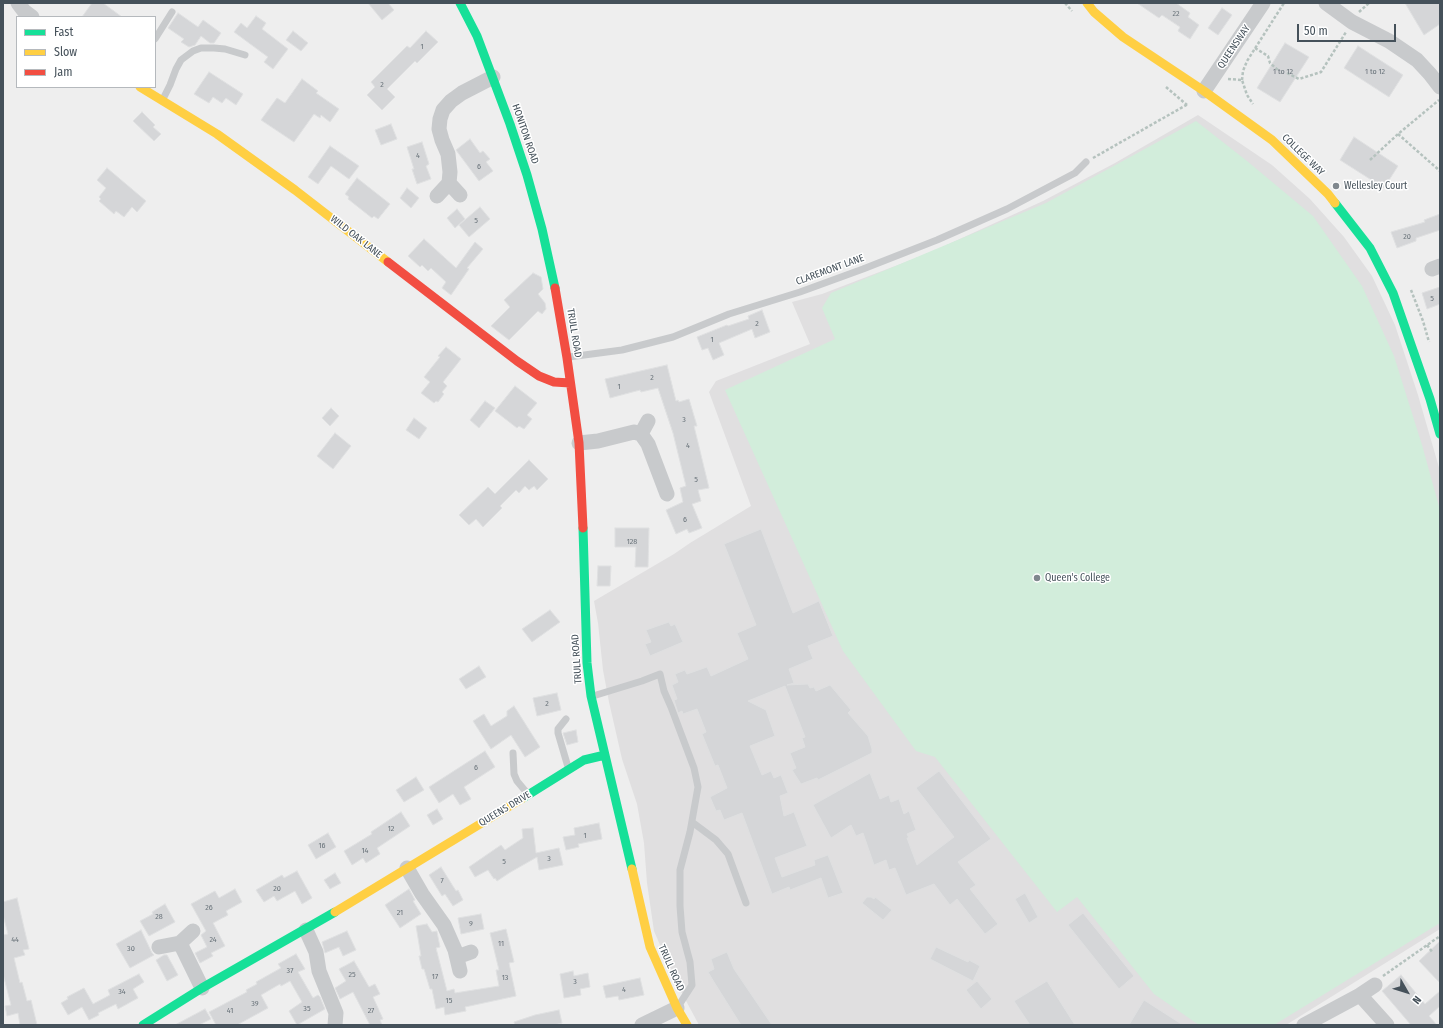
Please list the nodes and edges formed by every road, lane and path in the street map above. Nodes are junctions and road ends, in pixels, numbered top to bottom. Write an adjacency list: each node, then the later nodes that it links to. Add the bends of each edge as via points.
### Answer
1 (18, 3): 8 (street)
2 (460, 3): 15 (street, HONITON ROAD, via 477,36)
3 (1087, 3): 19 (street, COLLEGE WAY, via 1123,37)
4 (1263, 3): 19 (street, QUEENSWAY)
5 (1284, 3): 11 (path)
6 (1326, 3): 9 (street)
7 (172, 12): 10 (lane)
8 (31, 16)
9 (1352, 22): 14 (path, via 1321,72 1299,79); 17 (street, via 1389,41 1417,60)
10 (156, 37)
11 (1255, 48): 13 (path, via 1268,56 1270,63); 16 (path, via 1247,61)
12 (245, 55): 21 (lane, via 214,48 193,51 181,60)
13 (1278, 70)
14 (1287, 73)
15 (493, 77): 27 (street, via 451,101 440,119 439,129 448,154); 30 (street, HONITON ROAD, via 527,175)
16 (1242, 80)
17 (1440, 87)
18 (142, 88): 21 (street, WILD OAK LANE)
19 (1204, 91): 33 (street, COLLEGE WAY, via 1272,140 1328,194 1370,248 1393,293)
20 (1440, 99): 23 (path)
21 (161, 100): 32 (street, WILD OAK LANE, via 217,134 295,190 517,361 539,376 554,382)
22 (1187, 105): 25 (path)
23 (1398, 134): 24 (path); 26 (path)
24 (1370, 160)
25 (1086, 162): 31 (lane, CLAREMONT LANE, via 1075,173 1007,208 937,240 840,277 729,314 673,337 622,350)
26 (1440, 171)
27 (449, 183): 28 (street); 29 (street)
28 (460, 195)
29 (437, 196)
30 (553, 277): 31 (street, TRULL ROAD)
31 (567, 358): 32 (street, TRULL ROAD)
32 (570, 383): 35 (street, TRULL ROAD)
33 (1435, 397): 34 (street, COLLEGE WAY)
34 (1440, 434)
35 (578, 443): 36 (street, via 598,441 644,428); 37 (street, TRULL ROAD, via 587,663)
36 (667, 494)
37 (591, 696): 40 (street, TRULL ROAD); 43 (lane, via 660,674 664,691 694,768 698,787)
38 (566, 719): 41 (lane, via 558,733)
39 (513, 753): 42 (lane, via 514,774)
40 (605, 755): 41 (street, QUEENS DRIVE, via 584,760); 57 (street, TRULL ROAD, via 650,947)
41 (569, 770): 42 (street, QUEENS DRIVE)
42 (528, 795): 44 (street, QUEENS DRIVE)
43 (692, 822): 45 (lane, via 716,840 728,854); 57 (lane, via 680,870 682,932 690,962 692,985)
44 (407, 868): 46 (street, QUEENS DRIVE); 52 (street, via 444,925 458,964)
45 (746, 903)
46 (306, 930): 55 (street, QUEENS DRIVE); 59 (street, via 336,1013)
47 (193, 931): 49 (street)
48 (1440, 936): 50 (path)
49 (180, 943): 51 (street); 55 (street)
50 (1427, 945): 53 (path); 54 (path, via 1378,979)
51 (159, 947)
52 (471, 952)
53 (1433, 953)
54 (1375, 985): 56 (street)
55 (202, 988): 58 (street, QUEENS DRIVE)
56 (1360, 995): 62 (street); 63 (street)
57 (677, 1008): 60 (street); 61 (street, TRULL ROAD)
58 (143, 1025)
59 (335, 1025)
60 (642, 1025)
61 (687, 1025)
62 (1304, 1025)
63 (1387, 1025)

